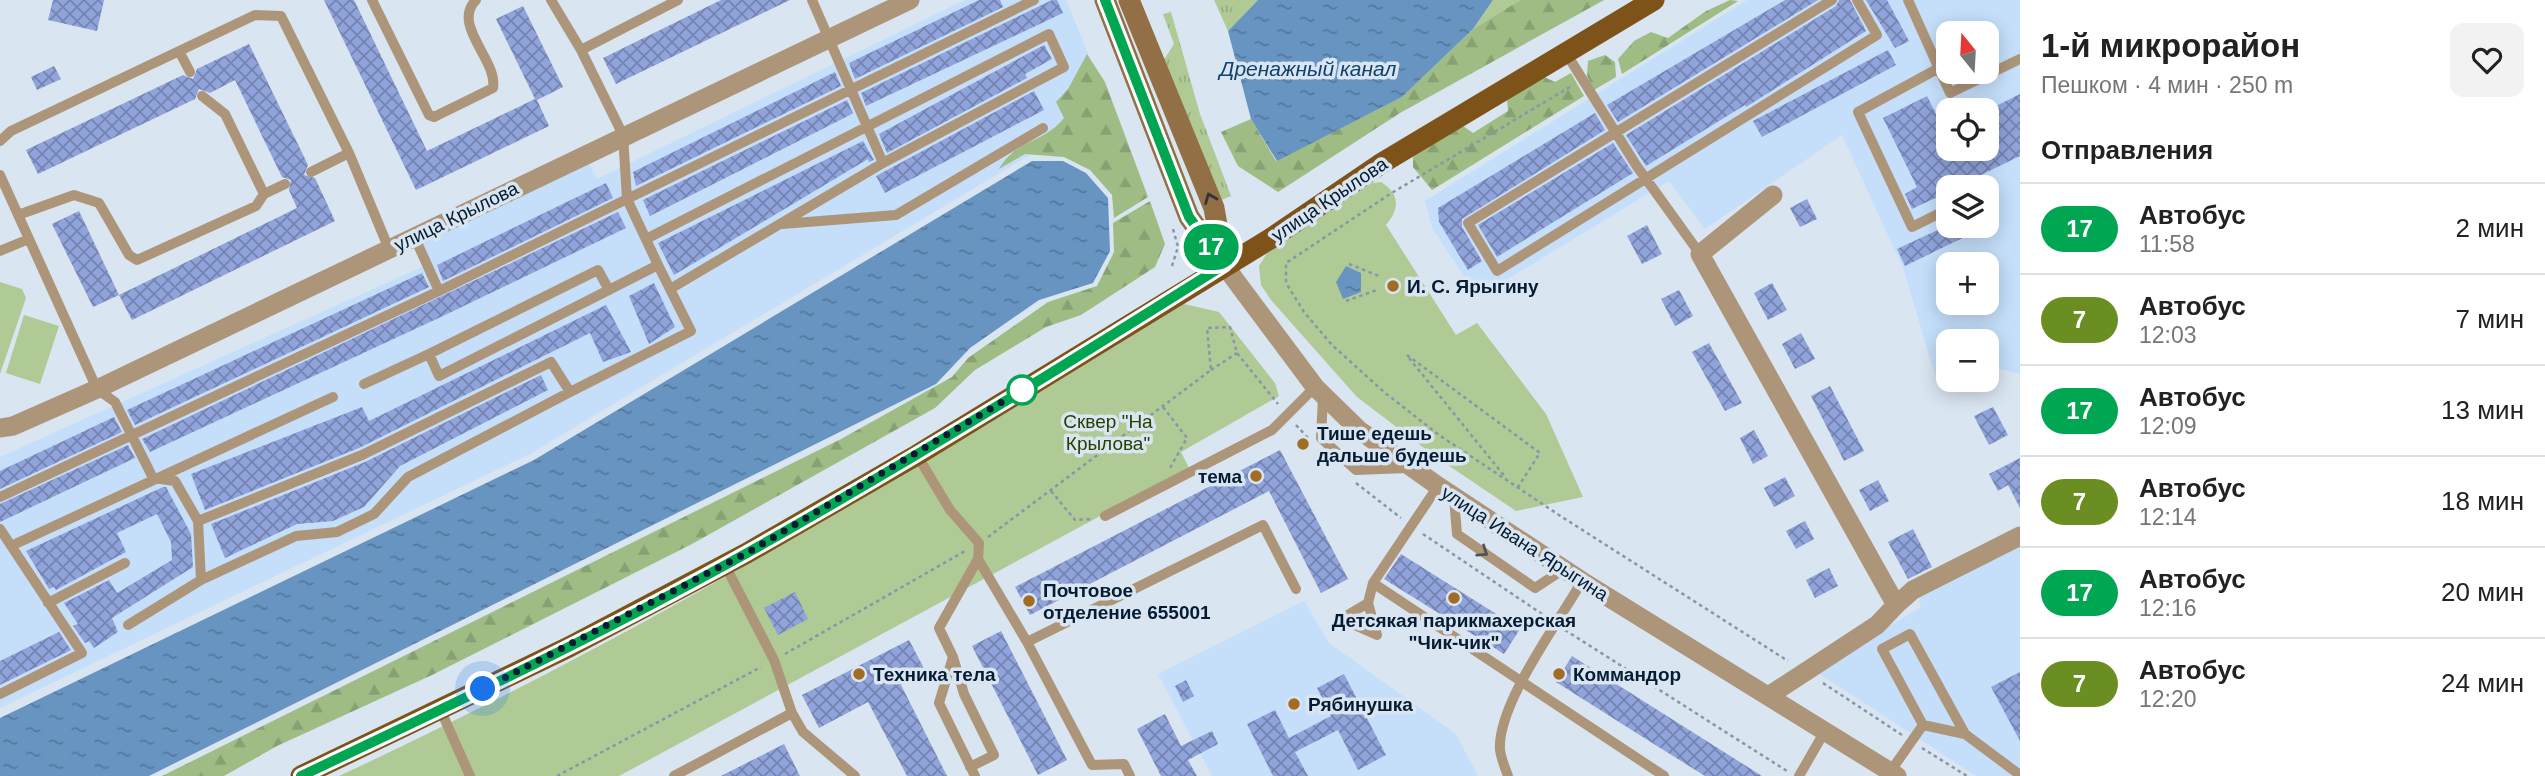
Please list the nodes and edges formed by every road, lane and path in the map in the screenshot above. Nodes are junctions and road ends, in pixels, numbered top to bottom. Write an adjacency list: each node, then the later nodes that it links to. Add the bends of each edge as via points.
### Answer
1 (372, 0): 2 (lane, via 434,117 493,89 468,18 469,7)
2 (476, 0)
3 (551, 0): 15 (lane)
4 (678, 0): 15 (lane)
5 (812, 0): 14 (lane)
6 (1034, 0): 26 (lane)
7 (1105, 0): 53 (street, via 1189,217)
8 (1129, 0): 53 (street, one-way to 8, via 1214,208)
9 (1654, 0): 17 (main road, улица Крылова)
10 (1832, 0): 30 (lane)
11 (1857, 0): 37 (lane, via 1877,35)
12 (1908, 0): 19 (lane)
13 (901, 2): 14 (street, улица Крылова)
14 (830, 37): 26 (lane); 31 (street, улица Крылова)
15 (581, 50): 31 (lane)
16 (179, 51): 22 (lane); 32 (lane, via 11,131); 33 (lane, via 255,15 281,16)
17 (1566, 53): 23 (lane); 53 (main road, улица Крылова)
18 (2020, 59): 20 (lane)
19 (1936, 61)
20 (1999, 69)
21 (1936, 70): 43 (lane, via 1857,112 1912,227)
22 (190, 72)
23 (1582, 79): 30 (lane); 76 (path, via 1286,262 1286,283 1332,345 1384,392)
24 (1946, 84): 25 (lane, via 1950,93)
25 (1969, 84)
26 (852, 89): 28 (lane); 41 (lane)
27 (202, 96): 39 (lane, via 225,114)
28 (866, 125): 34 (lane); 34 (lane, via 1049,34 1064,67); 47 (lane)
29 (1043, 128): 44 (lane, via 896,215)
30 (1615, 132): 37 (lane); 37 (lane, via 1468,223 1497,271)
31 (623, 135): 41 (lane); 45 (street, улица Крылова)
32 (0, 141)
33 (349, 153): 35 (lane); 48 (lane)
34 (883, 163): 44 (lane)
35 (311, 172)
36 (0, 175): 42 (lane)
37 (1647, 180): 50 (lane)
38 (285, 184): 39 (lane)
39 (264, 194): 42 (lane, via 256,206 137,260 129,255 99,204 74,195)
40 (1773, 195): 50 (street)
41 (627, 199): 47 (lane); 58 (lane)
42 (18, 215): 46 (lane)
43 (1936, 215)
44 (778, 225): 55 (lane)
45 (414, 236): 48 (street, улица Крылова); 58 (lane)
46 (29, 239): 49 (lane); 65 (lane)
47 (646, 239): 52 (lane)
48 (389, 249): 65 (street, улица Крылова)
49 (0, 251)
50 (1700, 254): 97 (street)
51 (1349, 264): 54 (path)
52 (658, 265): 55 (lane); 56 (lane)
53 (1224, 265): 67 (street, улица Ивана Ярыгина); 72 (main road, улица Крылова)
54 (1379, 276)
55 (670, 289): 66 (lane, via 691,331)
56 (609, 290): 62 (lane, via 598,270); 62 (lane, via 439,376)
57 (1377, 290): 59 (path)
58 (439, 291): 71 (lane)
59 (1346, 301)
60 (1207, 328): 63 (path)
61 (1237, 353): 63 (path)
62 (429, 354): 64 (lane)
63 (1211, 369): 69 (path)
64 (364, 384)
65 (97, 389): 70 (street, улица Крылова); 71 (lane, via 115,402)
66 (570, 392): 82 (lane, via 551,362 362,455); 91 (lane, via 408,477 374,514 337,532 296,536)
67 (1319, 392): 73 (street, улица Ивана Ярыгина, via 1359,430); 73 (lane, via 1321,438 1356,470); 81 (lane, via 1272,430)
68 (333, 397): 75 (lane)
69 (1163, 407): 74 (path, via 1187,438); 78 (path)
70 (0, 428)
71 (132, 435): 75 (lane); 80 (lane)
72 (917, 455): 85 (lane, via 950,510); 89 (main road, улица Крылова)
73 (1412, 468): 79 (street, улица Ивана Ярыгина)
74 (1164, 472)
75 (153, 478): 82 (lane, via 175,481); 86 (lane)
76 (1508, 481): 77 (path); 77 (path, via 1407,355 1541,453)
77 (1518, 487): 102 (path)
78 (1051, 491): 81 (path, via 1074,520); 85 (path)
79 (1446, 492): 90 (street, улица Ивана Ярыгина); 90 (lane, one-way to 90, via 1457,534 1535,588); 93 (lane)
80 (0, 497)
81 (1104, 515)
82 (198, 521): 91 (lane)
83 (0, 529): 86 (lane)
84 (2020, 536): 97 (street, via 1913,590)
85 (979, 543): 87 (lane); 101 (path)
86 (11, 546): 95 (lane)
87 (978, 559): 99 (lane); 100 (lane, via 939,628)
88 (125, 563): 95 (lane)
89 (725, 565): 101 (lane); 106 (main road, улица Крылова)
90 (1564, 569): 92 (street, улица Ивана Ярыгина)
91 (201, 580): 98 (lane)
92 (1582, 581): 103 (lane); 105 (street, улица Ивана Ярыгина)
93 (1373, 583): 96 (lane); 103 (lane)
94 (1296, 589): 99 (lane, via 1263,525)
95 (48, 603): 104 (lane, via 82,653)
96 (1368, 603)
97 (1896, 606): 102 (street, via 1877,625)
98 (128, 625)
99 (1027, 642): 120 (lane, via 1092,765 1124,764)
100 (953, 657): 112 (lane, via 939,703); 112 (lane, via 964,694 994,755)
101 (774, 660): 107 (lane); 117 (path)
102 (1807, 673): 105 (street); 111 (path)
103 (1522, 681): 121 (lane, via 1503,726 1500,751); 122 (lane)
104 (0, 694)
105 (1770, 695): 109 (street, улица Ивана Ярыгина)
106 (441, 710): 115 (main road, улица Крылова); 116 (lane)
107 (792, 713): 118 (lane); 119 (lane, via 803,732)
108 (1923, 725): 110 (lane); 110 (lane, via 1882,649 1910,634); 111 (lane)
109 (1825, 731): 113 (street, улица Ивана Ярыгина); 123 (lane)
110 (1965, 734): 114 (lane)
111 (1911, 741): 113 (lane); 124 (path)
112 (973, 771)
113 (1893, 774)
114 (2020, 775)
115 (301, 776)
116 (470, 776)
117 (557, 776)
118 (674, 776)
119 (855, 776)
120 (1130, 776)
121 (1508, 776)
122 (1664, 776)
123 (1799, 776)
124 (1967, 776)

